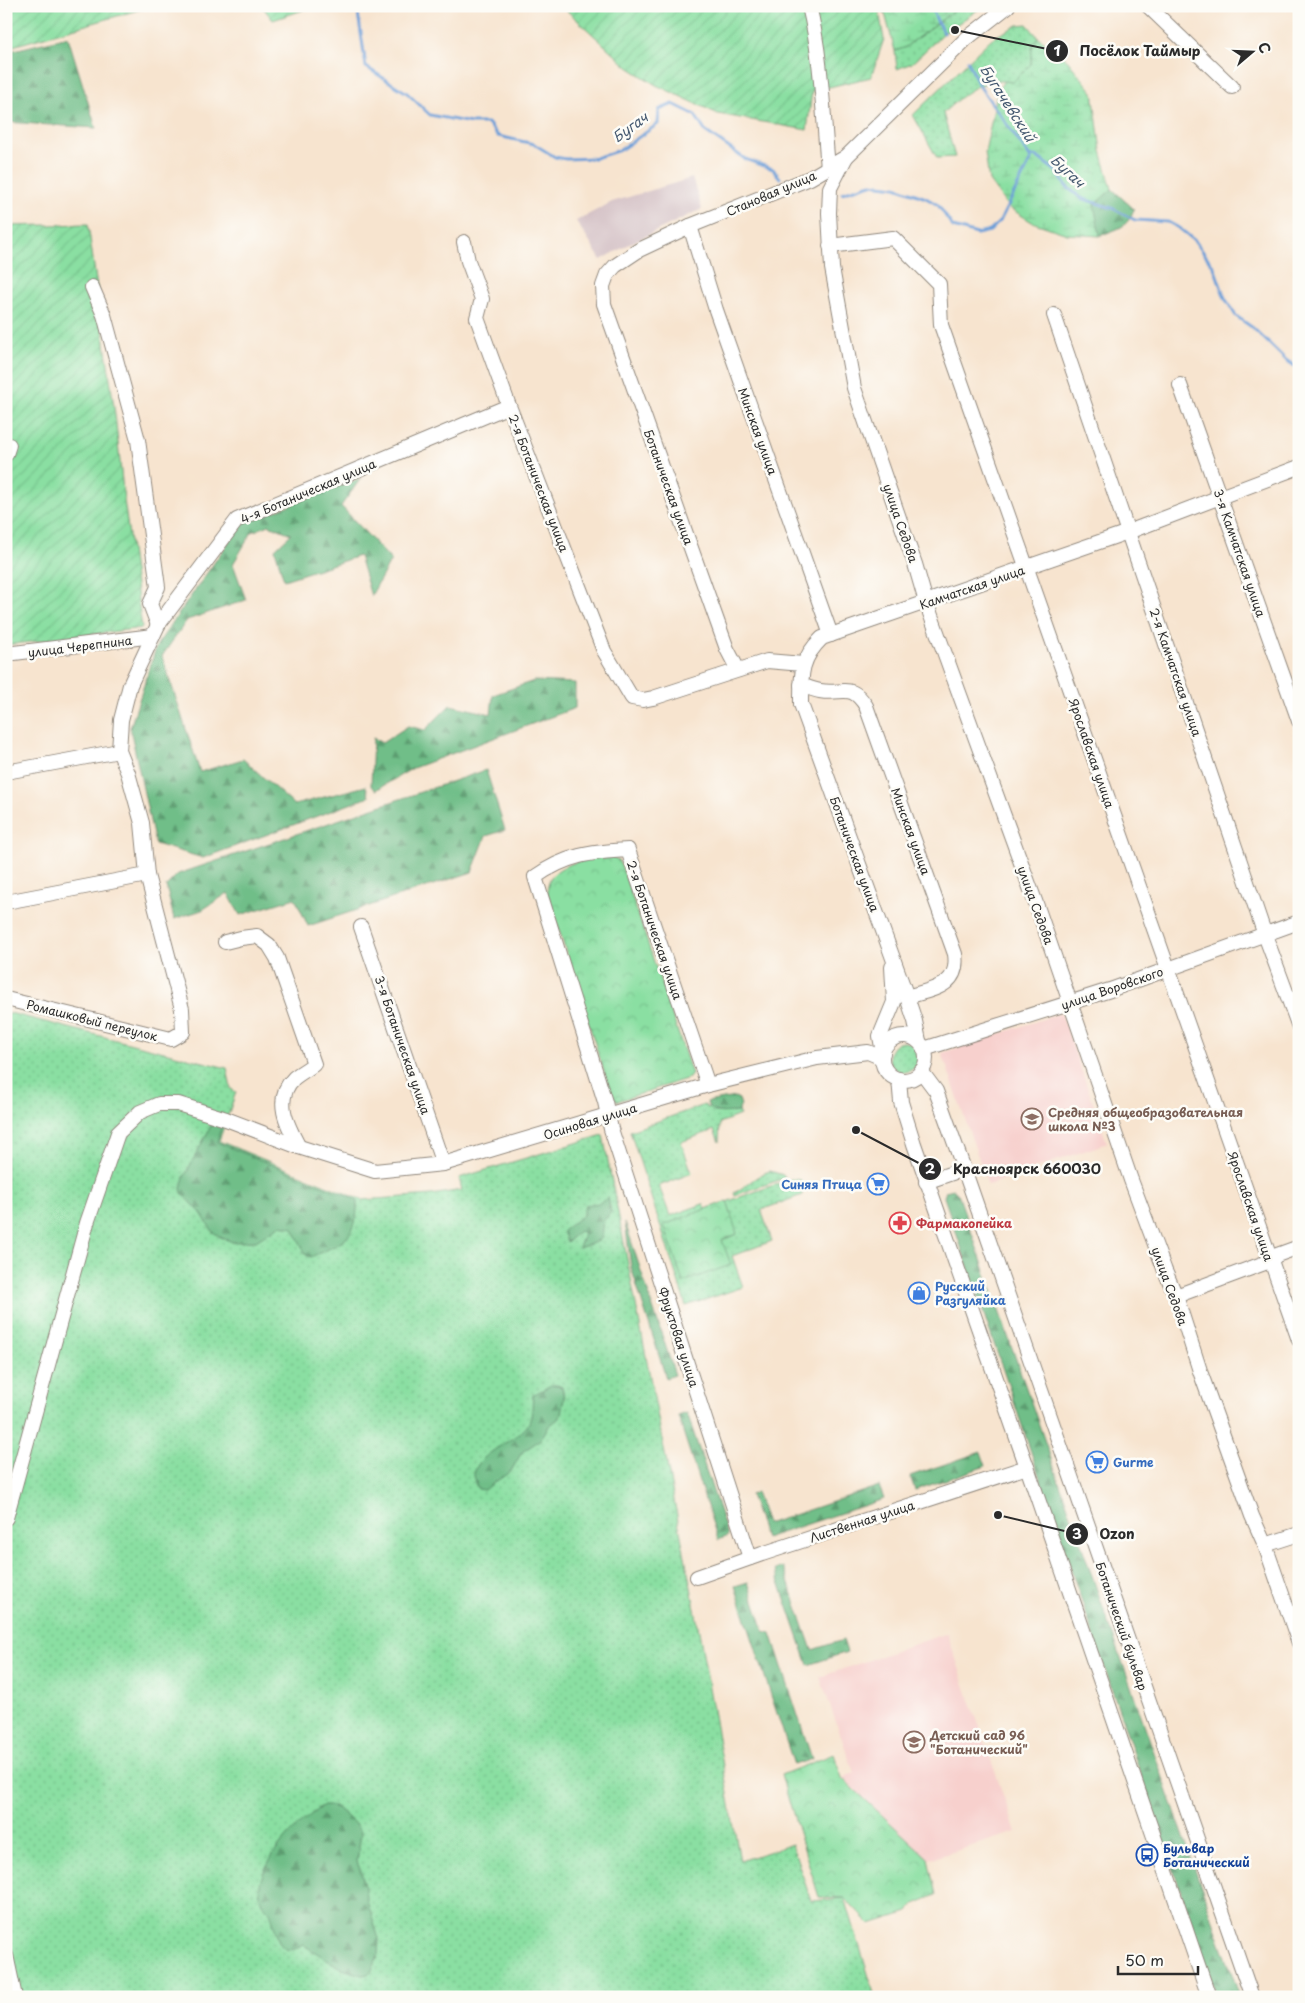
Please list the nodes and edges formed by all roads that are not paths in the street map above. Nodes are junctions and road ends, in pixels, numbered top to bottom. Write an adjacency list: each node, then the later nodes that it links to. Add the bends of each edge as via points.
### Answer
1 (809, 6): 6 (street, via 822,75)
2 (1008, 6): 5 (street, Становая улица, via 966,39)
3 (1148, 6): 4 (street)
4 (1232, 87)
5 (846, 157): 6 (street, Становая улица); 8 (street, улица Седова)
6 (828, 168): 7 (street, Становая улица)
7 (810, 178): 8 (street, via 820,176); 9 (street, Становая улица)
8 (830, 188): 11 (street, улица Седова)
9 (690, 226): 13 (street, Становая улица, via 639,250 615,266 607,275); 23 (street, Минская улица, via 716,310)
10 (464, 242): 16 (street, 2-я Ботаническая улица, via 482,299 477,318)
11 (830, 246): 20 (street, Ярославская улица, via 893,238 939,284 941,325); 21 (street, улица Седова, via 854,388)
12 (92, 288): 22 (street, via 104,315 138,440 158,587 150,604)
13 (604, 304): 26 (street, Ботаническая улица, via 727,649)
14 (1054, 315): 19 (street, 2-я Камчатская улица)
15 (1180, 385): 18 (street, 3-я Камчатская улица)
16 (509, 406): 22 (street, 4-я Ботаническая улица, via 237,520); 26 (street, 2-я Ботаническая улица, via 604,651 632,698 653,698)
17 (1299, 467): 18 (street, Камчатская улица)
18 (1220, 497): 19 (street, Камчатская улица); 28 (street, 3-я Камчатская улица)
19 (1128, 532): 20 (street, Камчатская улица); 35 (street, 2-я Камчатская улица)
20 (1027, 568): 21 (street, Камчатская улица); 38 (street, Ярославская улица)
21 (926, 602): 23 (street, Камчатская улица); 41 (street, улица Седова)
22 (156, 631): 24 (street, улица Черепнина, via 38,652); 29 (street, 4-я Ботаническая улица, via 130,685 121,720)
23 (831, 635): 25 (street, Камчатская улица, via 811,648)
24 (6, 654)
25 (803, 664): 26 (street, via 766,661); 27 (street, Ботаническая улица)
26 (738, 670)
27 (801, 685): 37 (street, Ботаническая улица, via 802,704); 39 (street, Минская улица, via 821,691 853,692 866,706 955,954 955,971 948,981)
28 (1299, 721)
29 (119, 751): 30 (street); 31 (street, 4-я Ботаническая улица, via 142,823)
30 (6, 772)
31 (147, 875): 32 (street); 42 (street, 4-я Ботаническая улица)
32 (6, 902)
33 (1299, 922): 35 (street, улица Воровского)
34 (362, 927): 51 (street, 3-я Ботаническая улица)
35 (1265, 934): 38 (street, улица Воровского); 43 (street, 2-я Камчатская улица)
36 (225, 942): 50 (street, via 257,936 276,958 314,1064 294,1078 284,1092 283,1113)
37 (892, 956): 39 (street, Ботаническая улица); 45 (street, Ботаническая улица, via 894,1002 880,1036)
38 (1167, 970): 41 (street, улица Воровского); 55 (street, Ярославская улица)
39 (907, 997): 44 (street, Ботаническая улица)
40 (6, 999): 42 (street, Ромашковый переулок, via 172,1039 183,1032)
41 (1070, 1002): 44 (street, улица Воровского); 56 (street, улица Седова, via 1131,1180)
42 (182, 1009)
43 (1299, 1027)
44 (921, 1045): 45 (street, via 908,1036 897,1037 887,1044); 46 (street, via 926,1060)
45 (882, 1055): 47 (street, via 887,1071); 48 (street, Осиновая улица, via 868,1052 818,1058)
46 (921, 1071): 47 (street, via 914,1077); 52 (street, Ботанический бульвар, via 936,1091)
47 (899, 1079): 53 (street, via 901,1102)
48 (708, 1085): 49 (street, Осиновая улица); 49 (street, 2-я Ботаническая улица, via 628,850 580,854 535,877)
49 (609, 1115): 51 (street, Осиновая улица); 62 (street, Фруктовая улица)
50 (299, 1147): 51 (street, Осиновая улица, via 375,1171); 59 (street, Осиновая улица, via 178,1104 159,1104 140,1112 118,1133 87,1223)
51 (443, 1164)
52 (964, 1169): 53 (street); 68 (street, Ботанический бульвар)
53 (926, 1182): 58 (street)
54 (1299, 1247): 55 (street)
55 (1270, 1261): 56 (street); 57 (street, Ярославская улица)
56 (1176, 1296): 61 (street, улица Седова, via 1201,1374)
57 (1299, 1340)
58 (1027, 1467): 62 (street, Лиственная улица); 67 (street)
59 (6, 1518)
60 (1299, 1534): 61 (street)
61 (1265, 1545): 64 (street, улица Седова)
62 (750, 1558): 63 (street, Лиственная улица)
63 (697, 1577)
64 (1299, 1643)
65 (6, 1955): 66 (street)
66 (15, 1997)
67 (1209, 1997)
68 (1252, 1997)

